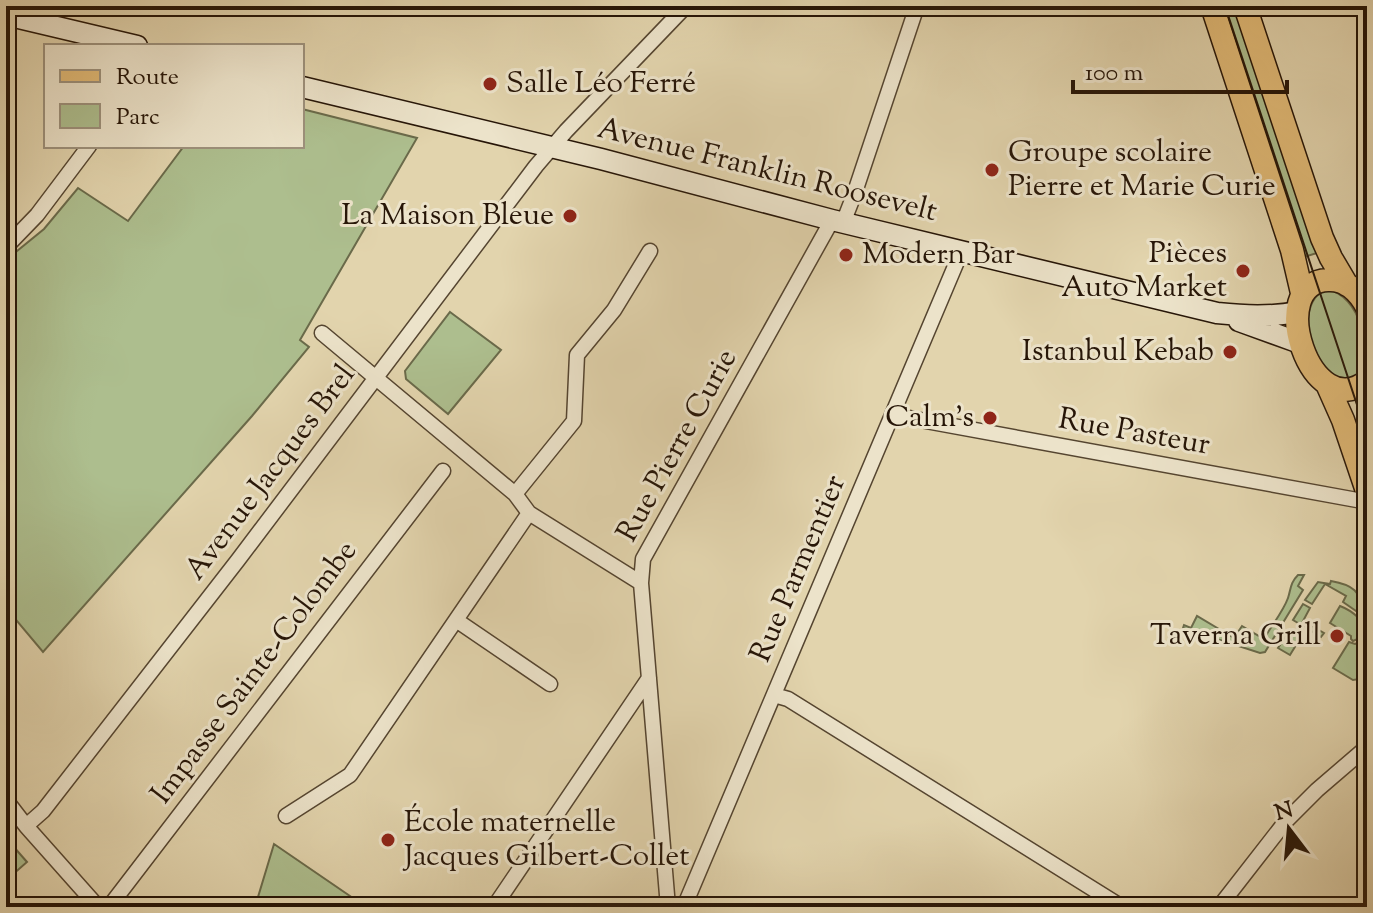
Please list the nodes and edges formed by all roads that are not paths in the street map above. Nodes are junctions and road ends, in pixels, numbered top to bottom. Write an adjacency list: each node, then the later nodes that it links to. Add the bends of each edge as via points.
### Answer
1 (686, 6): 9 (street, Avenue Jacques Brel)
2 (917, 6): 10 (street, Rue Pierre Curie, via 864,166)
3 (1212, 6): 15 (main road, via 1292,250)
4 (1245, 6): 14 (main road, via 1322,238)
5 (12, 12): 6 (main road)
6 (130, 44)
7 (304, 87): 9 (main road, Avenue Franklin Roosevelt)
8 (87, 148): 11 (street)
9 (553, 148): 10 (main road, Avenue Franklin Roosevelt); 20 (street, Avenue Jacques Brel)
10 (838, 221): 13 (main road, Avenue Franklin Roosevelt); 29 (street, Rue Pierre Curie, via 643,559)
11 (6, 247)
12 (650, 251): 26 (street, via 614,310 577,355 574,421)
13 (961, 252): 17 (main road, Avenue Franklin Roosevelt); 23 (street, Rue Parmentier)
14 (1347, 285): 15 (main road, via 1316,282); 16 (main road)
15 (1300, 303): 17 (main road, Avenue Franklin Roosevelt, via 1273,316); 19 (main road)
16 (1367, 307)
17 (1217, 313): 19 (main road, Avenue Franklin Roosevelt)
18 (322, 333): 20 (street)
19 (1300, 343): 22 (main road)
20 (376, 380): 26 (street); 37 (street, Avenue Jacques Brel, via 43,811)
21 (1367, 381): 22 (main road, via 1345,391)
22 (1327, 384): 25 (main road)
23 (893, 415): 27 (street, Rue Pasteur); 33 (street, Rue Parmentier)
24 (443, 471): 40 (street, Impasse Sainte-Colombe)
25 (1367, 491)
26 (515, 494): 28 (street)
27 (1367, 499)
28 (529, 513): 29 (street); 30 (street)
29 (641, 583): 31 (street, Rue Pierre Curie)
30 (456, 620): 32 (street); 36 (street, via 350,775)
31 (649, 677): 41 (street); 42 (street, Rue Pierre Curie)
32 (550, 684)
33 (774, 695): 43 (street, Rue Parmentier); 44 (street)
34 (1367, 747): 38 (street, via 1286,821)
35 (6, 800): 37 (street)
36 (286, 816)
37 (26, 826): 39 (street)
38 (1227, 904)
39 (98, 907)
40 (109, 907)
41 (494, 907)
42 (668, 907)
43 (684, 907)
44 (1119, 907)

